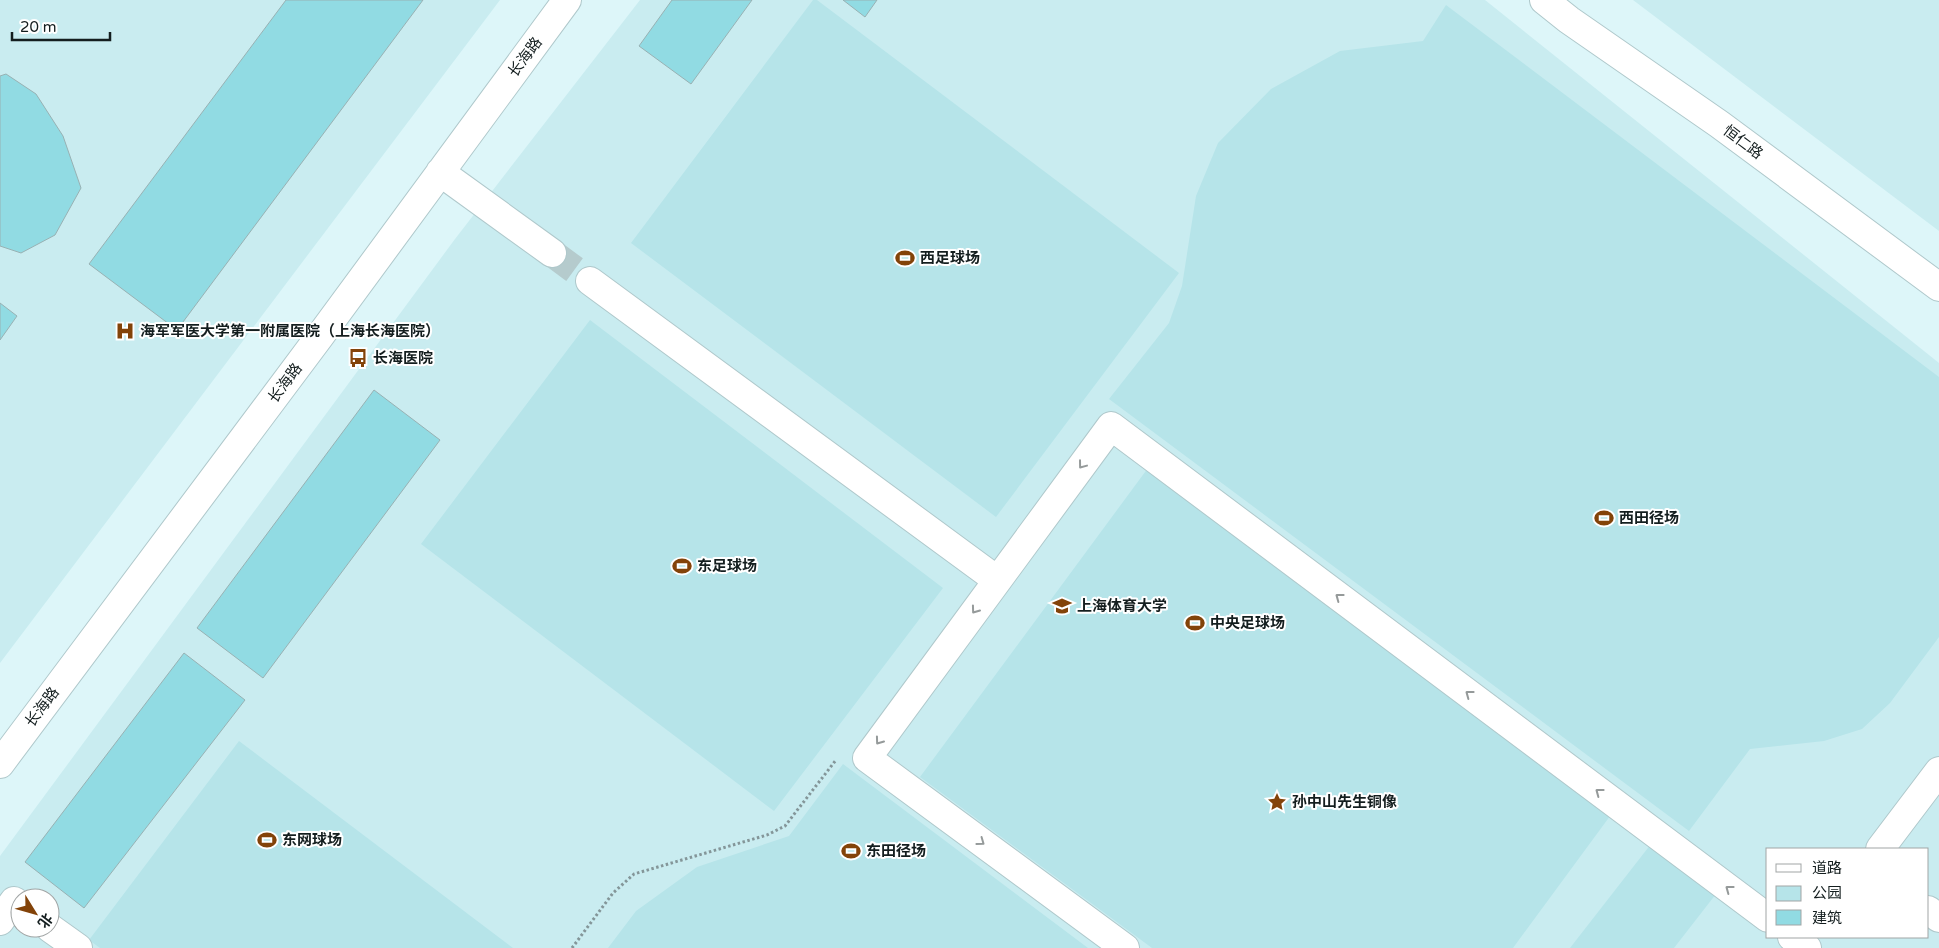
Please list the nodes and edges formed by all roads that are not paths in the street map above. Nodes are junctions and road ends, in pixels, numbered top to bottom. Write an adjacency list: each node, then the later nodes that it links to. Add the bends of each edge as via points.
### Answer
1 (567, 0): 3 (street, 长海路)
2 (1544, 0): 6 (street, 恒仁路, via 1719,124)
3 (440, 172): 4 (street); 8 (street, 长海路)
4 (552, 253)
5 (590, 281): 7 (street)
6 (1939, 288)
7 (997, 580): 12 (street, one-way to 7, via 1111,426); 16 (street, one-way to 16, via 867,758)
8 (0, 764)
9 (1939, 770): 10 (street)
10 (1881, 848)
11 (10, 907): 13 (street)
12 (1766, 917)
13 (0, 921)
14 (60, 935): 15 (street)
15 (78, 948)
16 (1125, 948)

